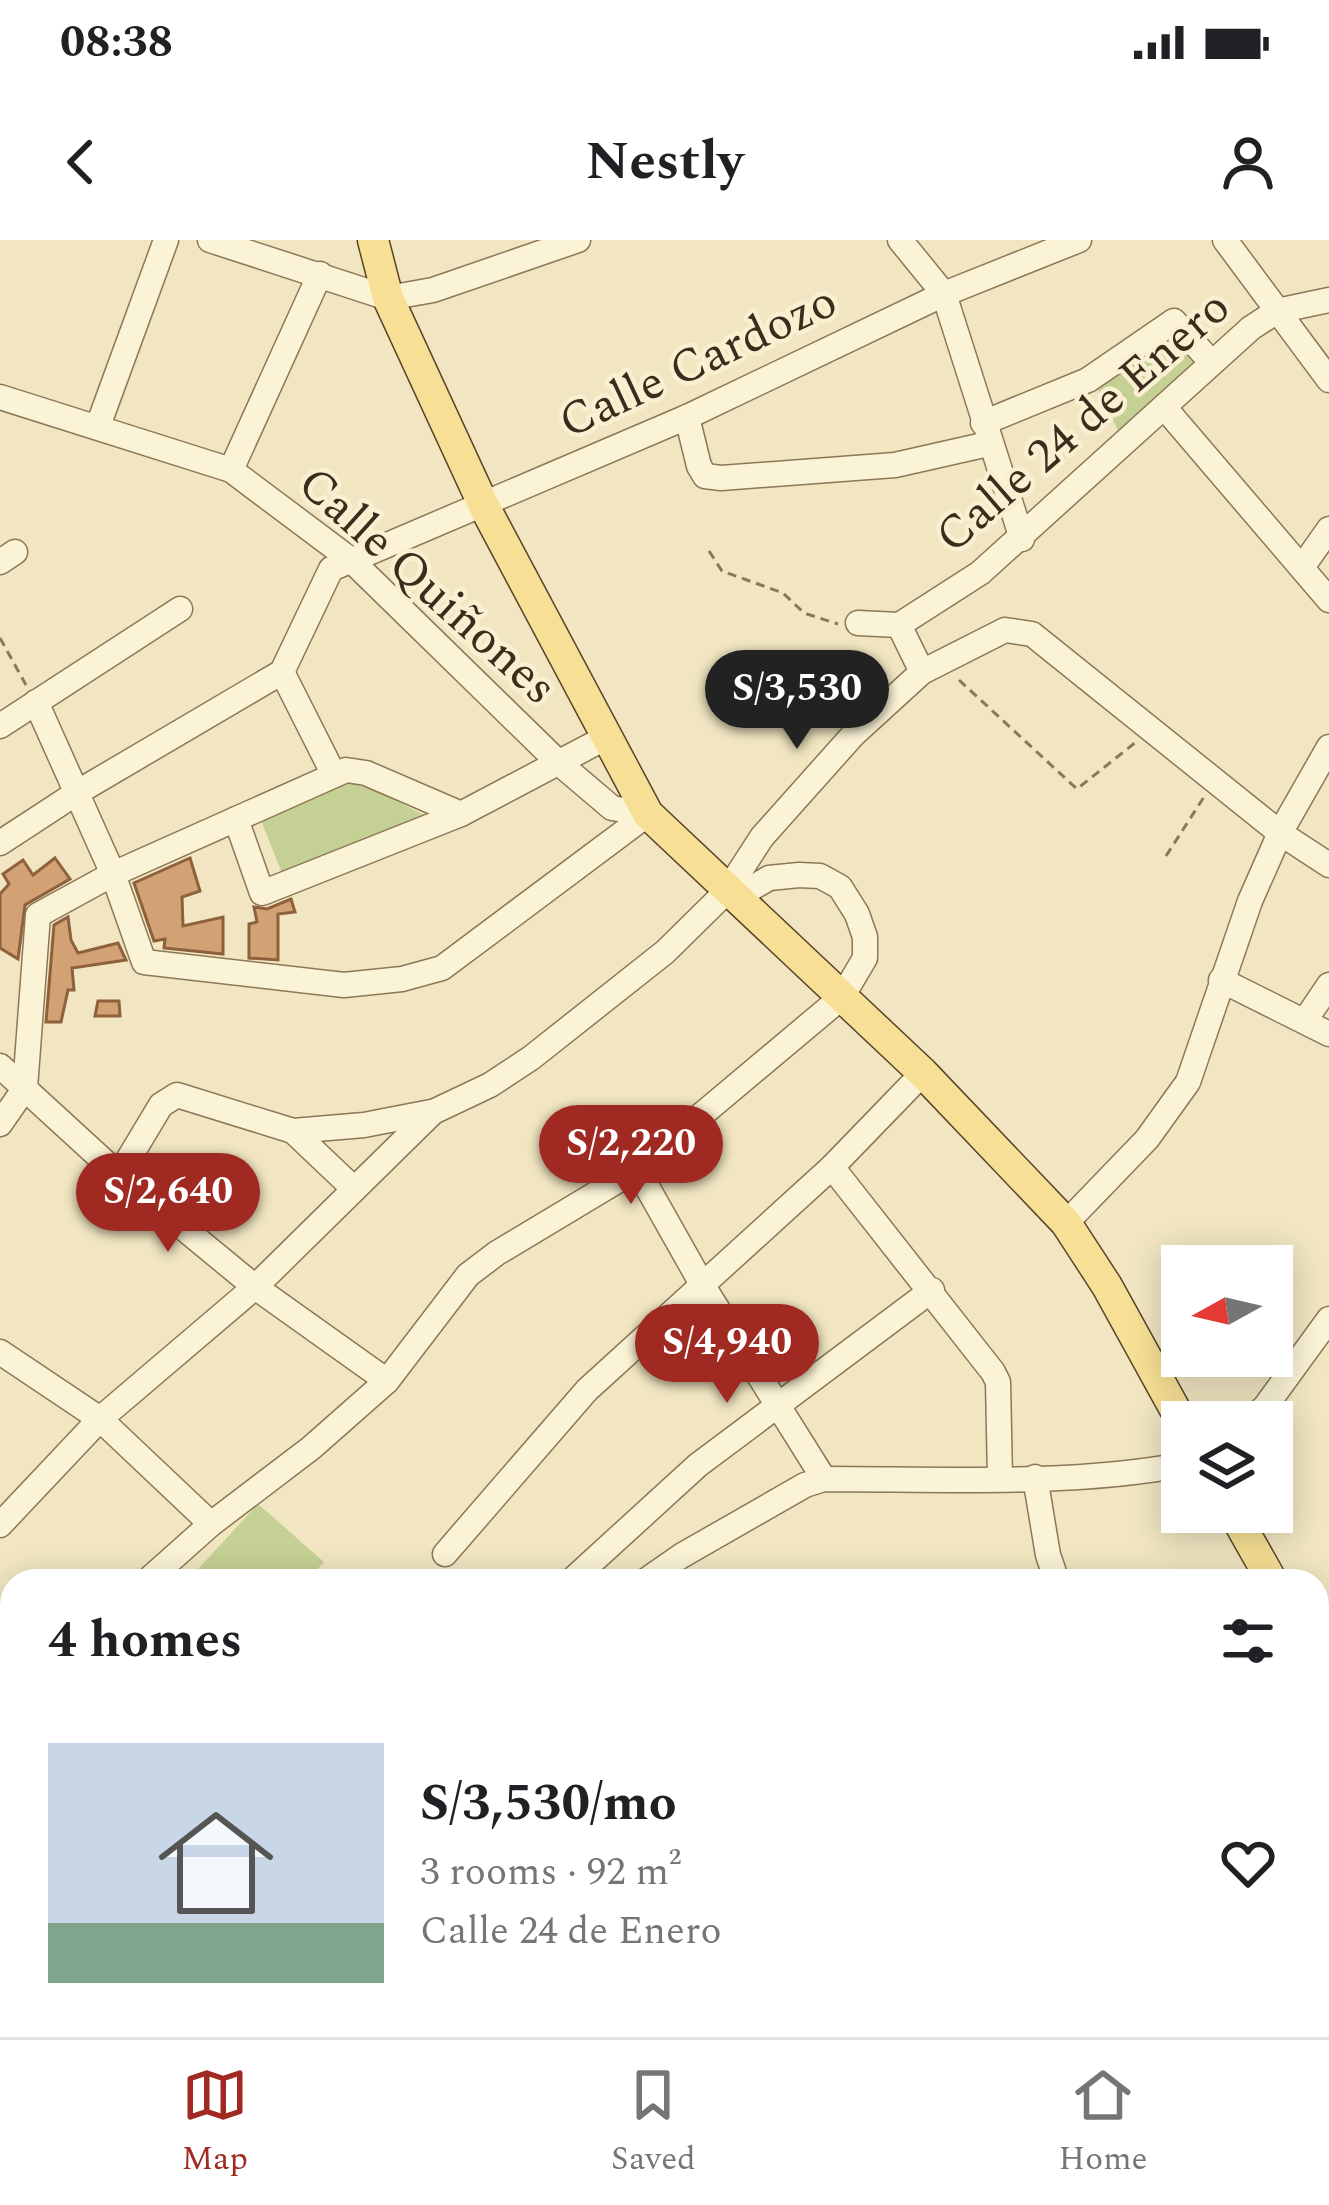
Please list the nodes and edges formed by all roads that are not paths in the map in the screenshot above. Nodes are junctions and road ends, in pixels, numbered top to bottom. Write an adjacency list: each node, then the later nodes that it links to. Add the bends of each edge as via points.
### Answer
1 (166, 240): 18 (street)
2 (210, 240): 8 (street)
3 (374, 240): 10 (main road)
4 (578, 240): 10 (street)
5 (900, 240): 9 (street)
6 (1079, 240): 9 (street, Calle Cardozo)
7 (1225, 240): 12 (street)
8 (320, 274): 10 (street); 20 (street)
9 (944, 293): 17 (street, Calle Cardozo); 19 (street)
10 (388, 298): 21 (main road)
11 (1329, 300): 12 (street, Calle 24 de Enero)
12 (1277, 310): 13 (street, Calle 24 de Enero); 14 (street)
13 (1212, 363): 16 (street, Calle 24 de Enero); 19 (street, via 1174,321 1088,380)
14 (1329, 380)
15 (0, 397): 18 (street, Calle Quiñones)
16 (1164, 407): 23 (street, Calle 24 de Enero); 25 (street)
17 (687, 417): 19 (street, via 699,466 721,478 895,465); 21 (street, Calle Cardozo)
18 (98, 426): 20 (street, Calle Quiñones)
19 (985, 433): 23 (street)
20 (231, 470): 24 (street, Calle Quiñones)
21 (484, 506): 24 (street, Calle Cardozo); 34 (main road)
22 (1329, 529): 25 (street)
23 (1022, 539): 29 (street, Calle 24 de Enero)
24 (351, 560): 31 (street, via 331,569); 36 (street, Calle Quiñones)
25 (1304, 566): 26 (street)
26 (1329, 600)
27 (180, 609): 32 (street)
28 (858, 623): 29 (street)
29 (899, 625): 30 (street)
30 (932, 668): 42 (street, via 1005,631 1032,634); 46 (street, via 853,735 762,837)
31 (282, 671): 37 (street); 38 (street)
32 (36, 703): 33 (street); 38 (street)
33 (0, 726)
34 (605, 738): 36 (street); 40 (main road)
35 (1329, 747): 42 (street)
36 (559, 763): 39 (street); 40 (street, Calle Quiñones, via 612,808)
37 (334, 775): 39 (street, via 366,773); 41 (street)
38 (78, 792): 43 (street); 45 (street)
39 (460, 814): 41 (street, via 262,893)
40 (648, 814): 45 (street, via 442,968 402,979 344,985 144,962); 46 (main road)
41 (236, 819): 45 (street)
42 (1280, 833): 44 (street); 47 (street)
43 (0, 843)
44 (1329, 865)
45 (113, 874): 54 (street, via 38,915)
46 (731, 894): 49 (main road); 49 (street, via 800,875 840,887 865,937 865,958); 55 (street, via 531,1058)
47 (1221, 980): 50 (street); 62 (street, via 1188,1082 1147,1139)
48 (1329, 985): 50 (street)
49 (842, 997): 53 (main road); 59 (street)
50 (1306, 1019): 51 (street)
51 (1329, 1034)
52 (0, 1066): 54 (street)
53 (923, 1073): 58 (street); 62 (main road)
54 (25, 1088): 56 (street); 60 (street)
55 (434, 1112): 57 (street); 61 (street)
56 (0, 1124)
57 (293, 1131): 60 (street, via 177,1095 161,1105); 61 (street)
58 (832, 1167): 63 (street); 65 (street)
59 (637, 1169): 63 (street); 68 (street, via 468,1275)
60 (119, 1175): 64 (street)
61 (353, 1188): 64 (street)
62 (1066, 1223): 69 (main road)
63 (703, 1286): 71 (street); 80 (street, via 587,1390)
64 (255, 1288): 68 (street); 72 (street)
65 (932, 1290): 71 (street); 76 (street, via 998,1382)
66 (1329, 1318): 70 (street)
67 (0, 1352): 72 (street)
68 (387, 1381): 77 (street)
69 (1170, 1401)
70 (1269, 1401)
71 (778, 1406): 75 (street); 82 (street, via 698,1465)
72 (100, 1419): 77 (street); 78 (street)
73 (1161, 1469): 74 (street)
74 (1035, 1477): 76 (street); 84 (street)
75 (824, 1479): 76 (street); 83 (street)
76 (1000, 1479)
77 (211, 1524): 81 (street)
78 (0, 1525)
79 (1245, 1533): 85 (main road)
80 (445, 1553)
81 (160, 1569)
82 (584, 1569)
83 (664, 1569)
84 (1053, 1569)
85 (1265, 1569)

